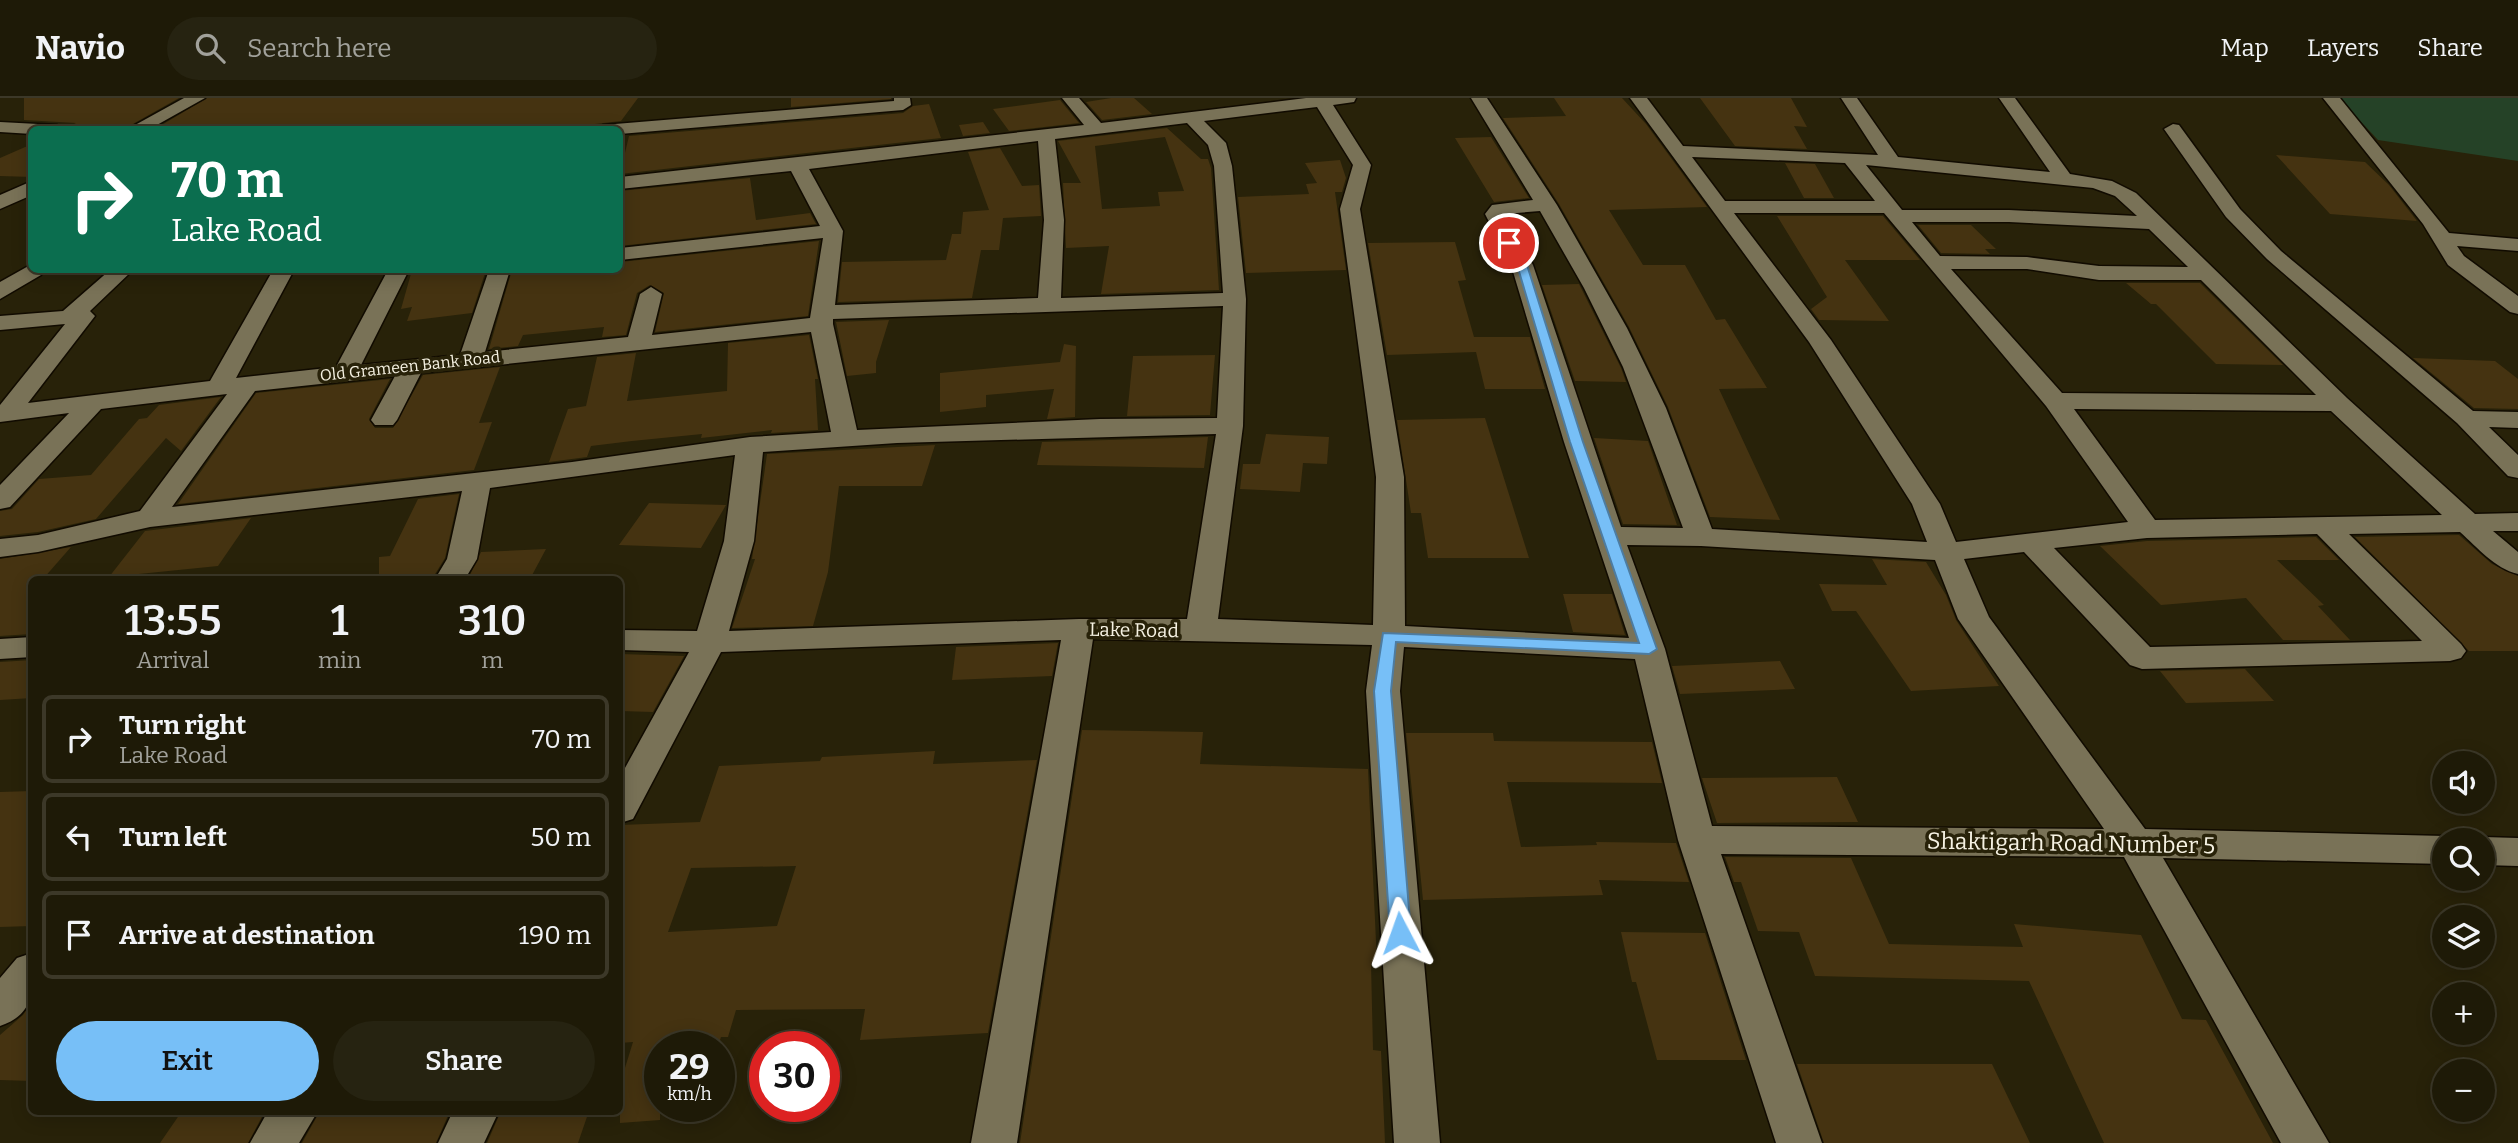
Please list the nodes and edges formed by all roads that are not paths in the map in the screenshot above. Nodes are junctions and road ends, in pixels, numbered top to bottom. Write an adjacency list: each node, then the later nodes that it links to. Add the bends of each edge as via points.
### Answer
1 (197, 98): 12 (street)
2 (902, 98): 15 (street, via 903,105)
3 (1070, 98): 16 (street)
4 (1348, 98): 10 (street)
5 (1479, 98): 27 (street)
6 (1638, 98): 19 (street)
7 (1849, 98): 21 (street)
8 (2007, 98): 23 (street)
9 (2331, 98): 34 (street)
10 (1320, 99): 11 (street); 85 (street, via 1362,165 1350,209 1390,477)
11 (1189, 115): 16 (street); 46 (street, via 1217,143 1223,166)
12 (142, 126)
13 (0, 127): 14 (street)
14 (28, 128)
15 (623, 128)
16 (1096, 128): 18 (street)
17 (2173, 129): 62 (street, via 2233,213 2274,254)
18 (1046, 134): 22 (street); 47 (street, via 1054,220)
19 (1677, 151): 20 (street); 28 (street)
20 (1850, 158): 21 (street); 29 (street)
21 (1892, 162): 23 (street)
22 (796, 165): 24 (street); 33 (street)
23 (2064, 178): 32 (street, via 2101,183 2132,196)
24 (623, 183)
25 (28, 189): 26 (street)
26 (0, 203)
27 (1547, 205): 76 (street, via 1499,209 1495,214 1522,265); 77 (street, via 1652,406)
28 (1718, 207): 29 (street); 80 (street, via 1819,340 1926,504)
29 (1893, 212): 32 (street); 37 (street)
30 (0, 214): 31 (street)
31 (21, 214)
32 (2155, 223): 43 (street)
33 (833, 231): 36 (street); 50 (street)
34 (2440, 238): 35 (street); 48 (street, via 2456,260)
35 (2518, 246)
36 (623, 254)
37 (1934, 262): 43 (street, via 2027,263 2099,273); 58 (street)
38 (28, 273): 44 (street)
39 (119, 273): 49 (street)
40 (281, 273): 57 (street)
41 (395, 273): 55 (street)
42 (498, 273): 53 (street)
43 (2207, 274): 60 (street)
44 (0, 292)
45 (651, 294): 52 (street)
46 (1236, 299): 47 (street, Old Grameen Bank Road); 65 (street)
47 (1049, 305): 50 (street, Old Grameen Bank Road)
48 (2518, 307)
49 (69, 318): 51 (street); 61 (street, via 84,316)
50 (823, 318): 52 (street, Old Grameen Bank Road); 66 (street)
51 (0, 323)
52 (638, 343): 53 (street, Old Grameen Bank Road)
53 (470, 360): 54 (street, Old Grameen Bank Road)
54 (413, 366): 55 (street, Old Grameen Bank Road); 63 (street)
55 (345, 373): 56 (street, Old Grameen Bank Road)
56 (247, 384): 57 (street, Old Grameen Bank Road); 71 (street)
57 (219, 387): 59 (street, Old Grameen Bank Road)
58 (2054, 401): 60 (street); 75 (street)
59 (94, 402): 61 (street, Old Grameen Bank Road); 70 (street)
60 (2338, 403): 72 (street)
61 (3, 413)
62 (2466, 418): 64 (street); 68 (street)
63 (384, 420)
64 (2518, 420)
65 (1230, 426): 66 (street); 84 (street)
66 (845, 438): 67 (street)
67 (750, 445): 69 (street); 87 (street, via 739,541)
68 (2518, 470)
69 (478, 480): 71 (street); 82 (street, via 462,559)
70 (0, 500)
71 (150, 518): 79 (street, via 46,544)
72 (2469, 522): 73 (street); 74 (street); 81 (street)
73 (2518, 522)
74 (2324, 526): 75 (street); 78 (street, via 2450,652 2142,658)
75 (2147, 529): 78 (street)
76 (1611, 536): 77 (street); 90 (street)
77 (1700, 537): 80 (street)
78 (2031, 541): 80 (street)
79 (0, 548)
80 (1944, 552): 93 (street, via 1974,619)
81 (2518, 565)
82 (452, 576)
83 (1079, 629): 84 (street, Lake Road); 87 (street, Lake Road); 101 (street)
84 (1201, 631): 85 (street, Lake Road)
85 (1389, 637): 90 (street, Lake Road); 102 (street, via 1383,691)
86 (623, 640): 87 (street, Lake Road)
87 (709, 644): 91 (street)
88 (28, 647): 89 (street)
89 (0, 649)
90 (1649, 649): 92 (street)
91 (623, 803)
92 (1698, 840): 93 (street, Shaktigarh Road Number 5); 103 (street)
93 (2135, 843): 94 (street, Shaktigarh Road Number 5); 104 (street)
94 (2432, 850)
95 (2495, 851): 96 (street)
96 (2518, 852)
97 (292, 1115): 99 (street)
98 (474, 1115): 100 (street)
99 (273, 1143)
100 (461, 1143)
101 (994, 1143)
102 (1417, 1143)
103 (1799, 1143)
104 (2306, 1143)

